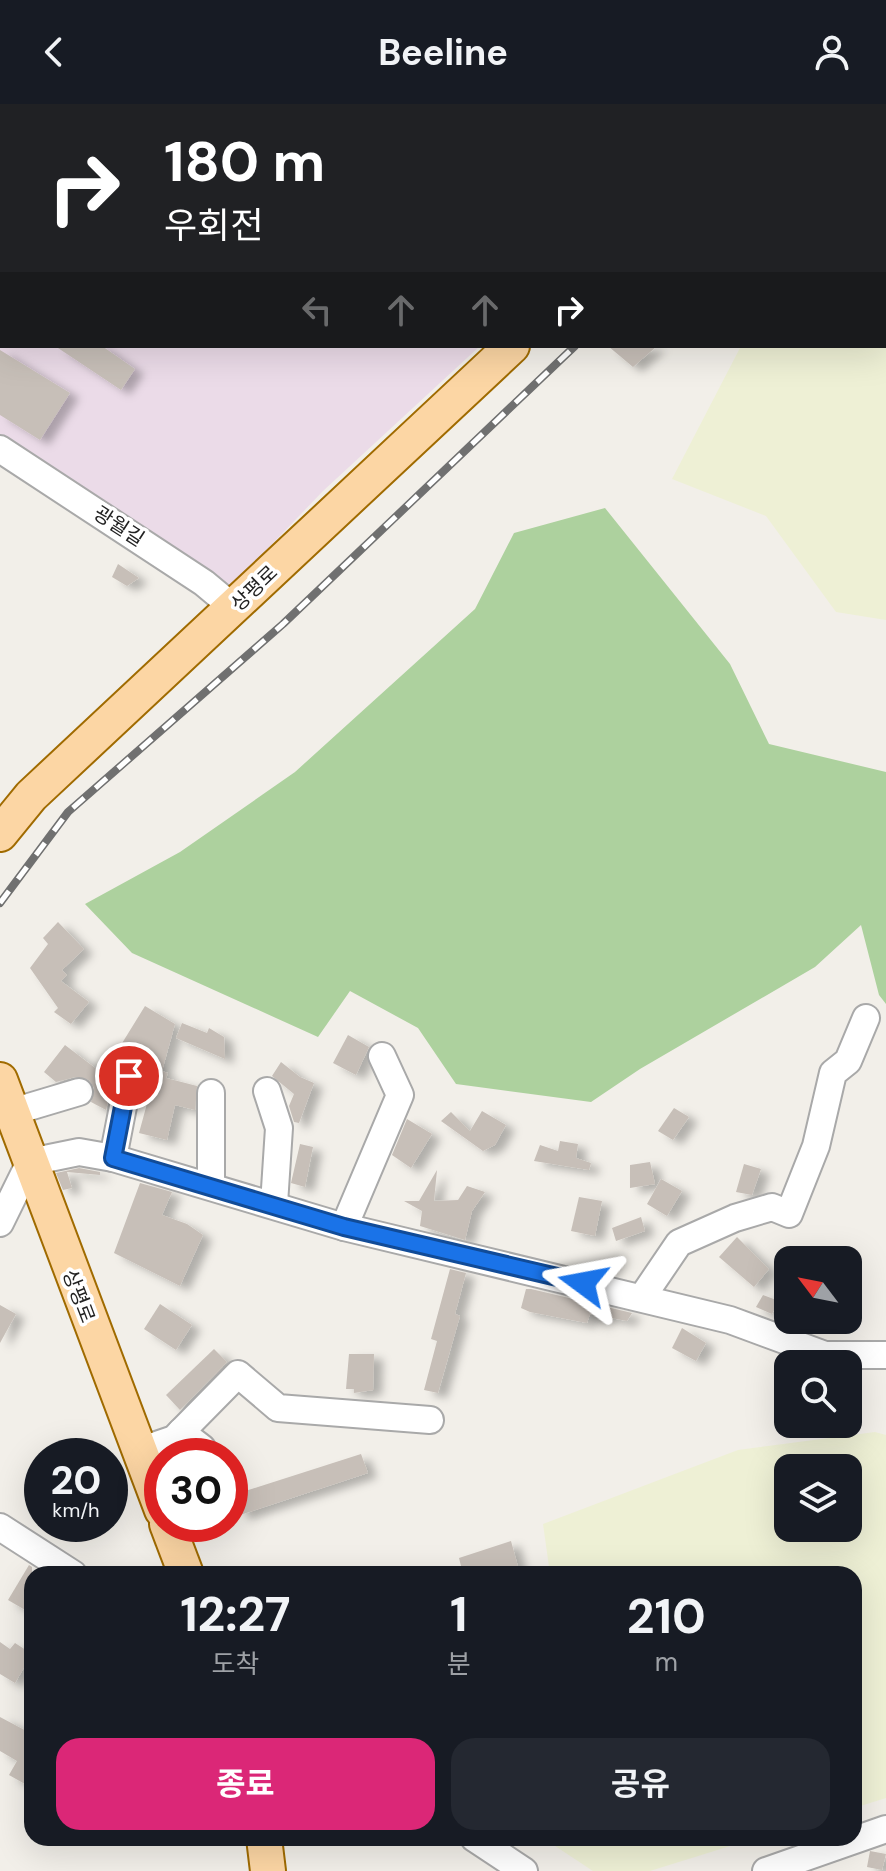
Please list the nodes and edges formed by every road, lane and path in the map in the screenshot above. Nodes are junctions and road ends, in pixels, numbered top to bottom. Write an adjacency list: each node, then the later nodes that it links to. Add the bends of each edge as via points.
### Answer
1 (510, 348): 3 (main road, 상평로)
2 (0, 449): 3 (street, 광월길)
3 (234, 608): 4 (main road, 상평로, via 31,796)
4 (0, 834)
5 (866, 1018): 19 (street, via 848,1061 833,1073 816,1146 789,1214 772,1207 679,1243)
6 (382, 1056): 18 (street, via 400,1095)
7 (129, 1076): 13 (street)
8 (0, 1080): 12 (main road, 상평로)
9 (267, 1091): 16 (street, via 279,1128)
10 (79, 1092): 12 (street)
11 (211, 1093): 15 (street)
12 (12, 1112): 14 (main road, 상평로)
13 (113, 1158): 14 (street, via 79,1152); 15 (street)
14 (30, 1162): 17 (street); 24 (main road, 상평로)
15 (211, 1186): 16 (street)
16 (274, 1204): 18 (street)
17 (0, 1223)
18 (344, 1227): 19 (street)
19 (643, 1296): 20 (street, via 825,1355)
20 (886, 1355)
21 (430, 1420): 22 (street, via 278,1408 238,1374)
22 (181, 1432): 23 (street); 24 (street)
23 (189, 1438)
24 (139, 1451): 25 (main road, 상평로)
25 (144, 1464)
26 (0, 1527): 28 (street)
27 (174, 1542): 29 (main road)
28 (61, 1566)
29 (183, 1566)
30 (886, 1829): 31 (street)
31 (862, 1837)
32 (265, 1846): 35 (main road)
33 (486, 1846): 36 (street)
34 (837, 1846): 37 (street)
35 (268, 1871)
36 (524, 1871)
37 (766, 1871)

